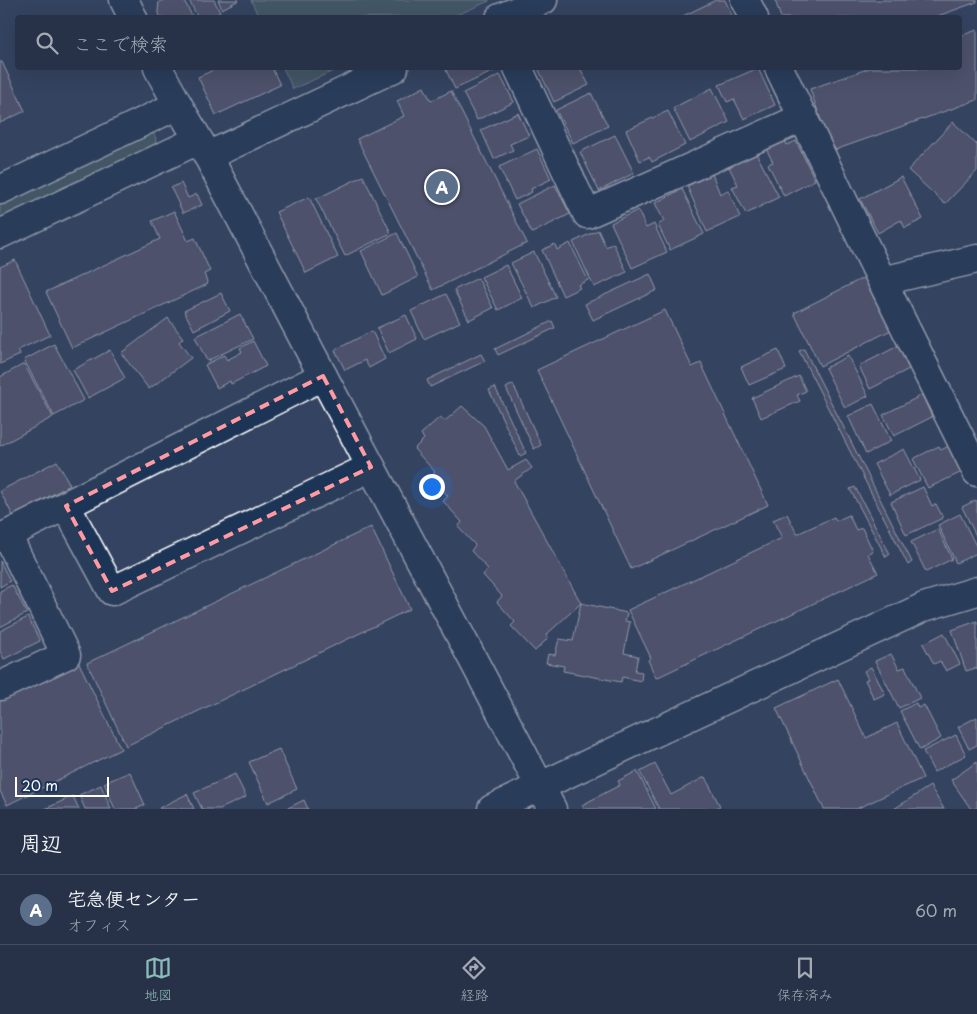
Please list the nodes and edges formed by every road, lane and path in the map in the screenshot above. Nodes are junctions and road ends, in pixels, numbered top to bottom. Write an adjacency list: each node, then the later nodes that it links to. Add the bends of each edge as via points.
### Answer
1 (124, 0): 4 (street)
2 (543, 0): 5 (street)
3 (745, 0): 6 (street)
4 (132, 15)
5 (507, 15)
6 (752, 15)
7 (159, 70): 11 (street)
8 (389, 70): 13 (street)
9 (519, 70): 12 (street, via 587,214)
10 (780, 70): 12 (street)
11 (178, 105): 13 (street); 14 (street)
12 (804, 117): 17 (street)
13 (203, 148): 15 (street); 18 (street)
14 (0, 190)
15 (0, 234)
16 (977, 259): 17 (street)
17 (882, 281): 20 (street)
18 (323, 376): 19 (street); 21 (street)
19 (370, 466): 21 (street, via 112,591); 24 (street)
20 (977, 472)
21 (66, 506): 23 (street, via 7,535 66,655)
22 (977, 591): 24 (street, via 924,607 705,709)
23 (0, 686)
24 (546, 798): 25 (street)
25 (492, 809)

